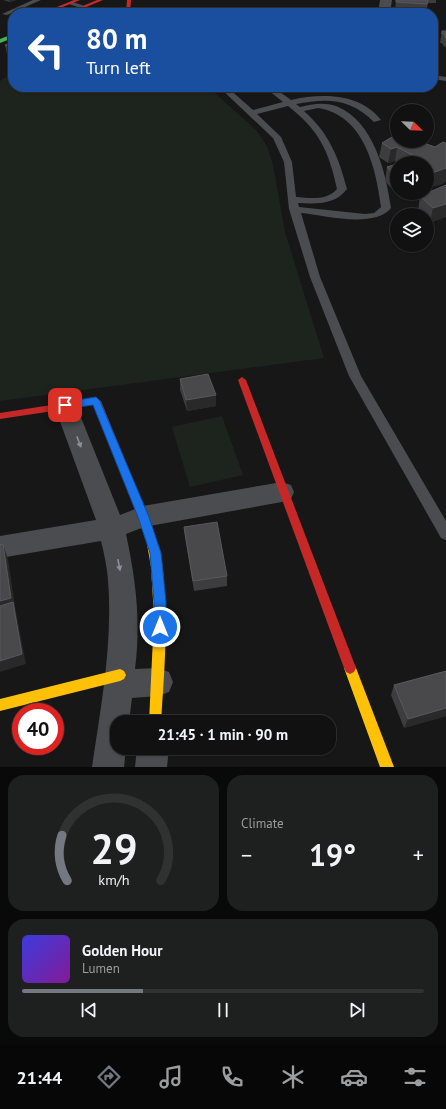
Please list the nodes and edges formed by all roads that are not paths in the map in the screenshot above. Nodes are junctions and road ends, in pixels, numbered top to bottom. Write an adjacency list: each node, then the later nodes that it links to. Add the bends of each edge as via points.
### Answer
1 (38, 0): 5 (lane)
2 (101, 0): 3 (main road)
3 (78, 3): 6 (main road); 7 (lane)
4 (0, 7): 9 (lane)
5 (19, 8)
6 (61, 8)
7 (90, 8)
8 (8, 13): 9 (lane)
9 (5, 14): 10 (lane)
10 (8, 16)
11 (229, 92): 15 (lane)
12 (275, 92): 13 (lane)
13 (290, 103): 14 (lane); 15 (lane); 16 (lane, via 311,98 339,100 364,108)
14 (299, 110): 17 (lane, via 316,126 329,144 342,189 338,195 325,200); 17 (lane, via 317,106 329,107 342,111 353,122 371,148 384,187 386,208 378,215 365,217)
15 (253, 113): 17 (lane, via 277,137 288,162)
16 (377, 120)
17 (293, 204): 24 (lane, via 315,277 355,376)
18 (242, 380): 21 (main road)
19 (65, 405): 20 (main road); 22 (main road, via 96,401); 23 (street, one-way to 23)
20 (0, 416)
21 (282, 492): 22 (street); 33 (main road)
22 (144, 517): 23 (street); 27 (main road, via 155,553 160,602)
23 (112, 528): 25 (street); 26 (street, one-way to 26, via 122,578 124,612)
24 (446, 534)
25 (0, 547)
26 (120, 680): 27 (street); 28 (main road); 31 (street)
27 (158, 682): 29 (main road)
28 (0, 705)
29 (155, 715)
30 (152, 755): 32 (street)
31 (108, 767)
32 (151, 767)
33 (387, 767)

